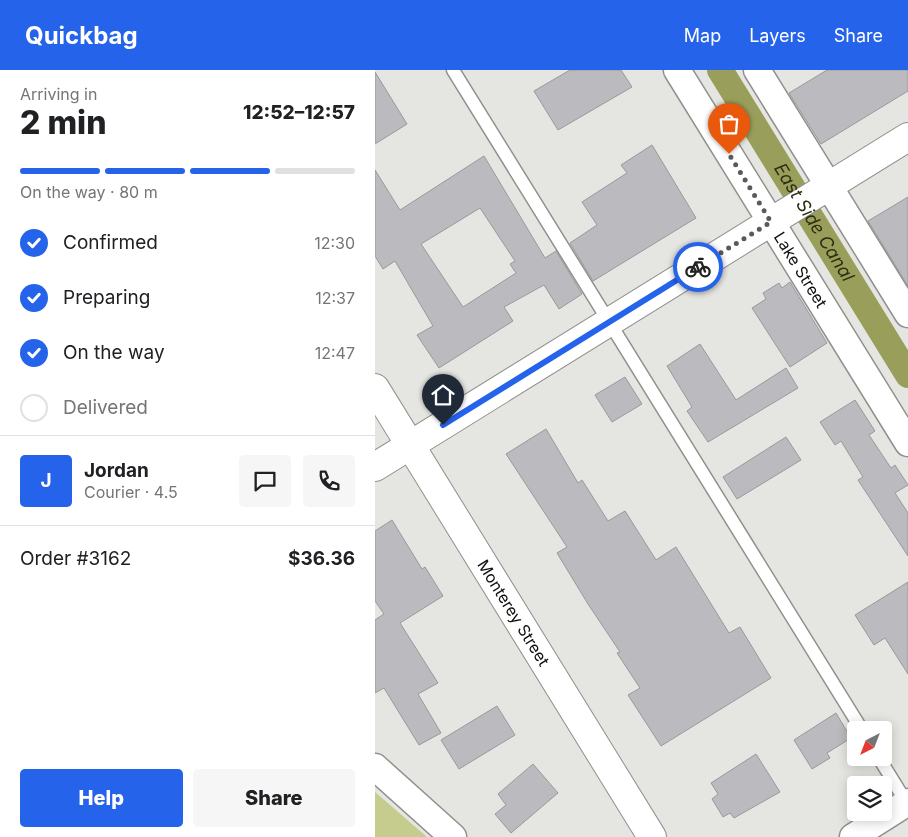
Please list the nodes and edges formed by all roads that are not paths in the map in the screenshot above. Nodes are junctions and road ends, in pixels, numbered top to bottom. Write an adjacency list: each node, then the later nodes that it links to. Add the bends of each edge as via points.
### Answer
1 (453, 70): 8 (lane)
2 (677, 70): 6 (street, Lake Street)
3 (757, 70): 5 (street)
4 (908, 137): 5 (street)
5 (829, 186): 6 (street); 7 (street)
6 (771, 222): 8 (street); 10 (street, Lake Street)
7 (908, 314)
8 (609, 322): 11 (street); 13 (lane)
9 (375, 388): 11 (street, Monterey Street)
10 (908, 443)
11 (410, 445): 12 (street); 18 (street, Monterey Street)
12 (375, 467)
13 (856, 721)
14 (884, 766): 16 (lane)
15 (375, 767): 17 (street)
16 (908, 803): 19 (street)
17 (453, 837)
18 (652, 837)
19 (853, 837)

